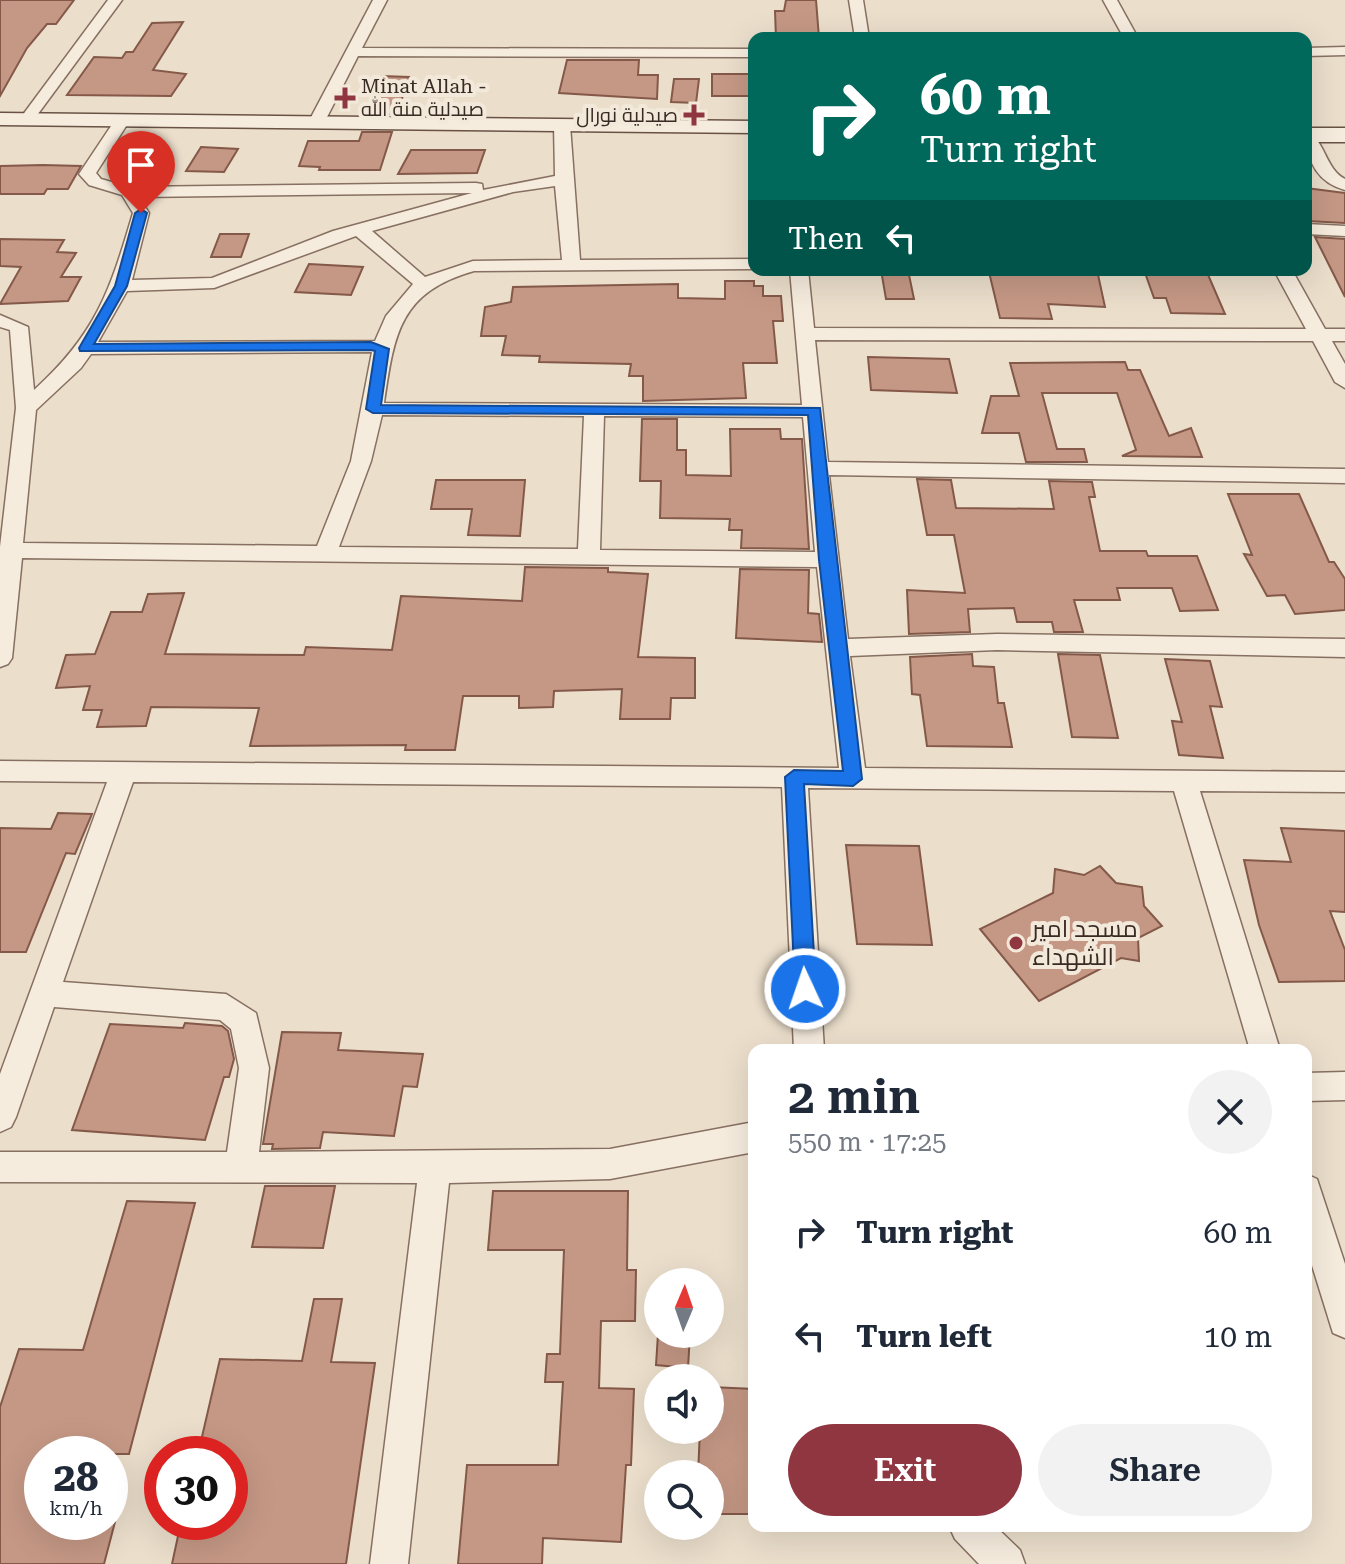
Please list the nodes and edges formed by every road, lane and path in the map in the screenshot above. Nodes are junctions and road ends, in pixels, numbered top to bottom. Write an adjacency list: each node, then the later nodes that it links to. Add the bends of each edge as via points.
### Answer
1 (115, 0): 12 (street)
2 (380, 0): 8 (street)
3 (856, 0): 5 (street)
4 (1110, 0): 6 (street)
5 (861, 32)
6 (1128, 32)
7 (1345, 51): 9 (street)
8 (352, 52): 10 (street); 14 (street)
9 (1312, 52)
10 (748, 53)
11 (0, 119): 12 (street)
12 (27, 119): 13 (street)
13 (122, 120): 14 (street); 23 (street, via 87,174 95,182)
14 (316, 123): 15 (street)
15 (562, 125): 16 (street); 20 (street)
16 (748, 127)
17 (1312, 135): 18 (street)
18 (1345, 135)
19 (1312, 146): 21 (street, via 1328,177)
20 (563, 180): 22 (street); 27 (street)
21 (1345, 185)
22 (512, 187): 23 (street); 24 (street)
23 (128, 192): 32 (street, via 141,213)
24 (359, 229): 31 (street); 32 (street, via 223,281)
25 (1312, 229): 26 (street)
26 (1345, 231)
27 (571, 263): 28 (street); 31 (street, via 473,266)
28 (748, 264)
29 (800, 276): 34 (street)
30 (1286, 276): 35 (street)
31 (423, 284): 38 (street, via 392,317)
32 (121, 286): 37 (street)
33 (0, 321): 40 (street, via 19,327)
34 (807, 334): 35 (street); 43 (street)
35 (1319, 335): 36 (street); 39 (street)
36 (1345, 335)
37 (85, 348): 38 (street); 40 (street)
38 (382, 349): 41 (street)
39 (1345, 382)
40 (26, 408): 44 (street)
41 (373, 409): 42 (street); 48 (street, via 361,461)
42 (594, 410): 43 (street); 49 (street)
43 (815, 411): 45 (street)
44 (10, 453): 47 (street)
45 (819, 468): 46 (street); 50 (street)
46 (1345, 476)
47 (9, 550): 48 (street); 51 (street)
48 (325, 554): 49 (street)
49 (589, 557): 50 (street)
50 (827, 560): 52 (street)
51 (0, 644)
52 (840, 648): 53 (street, via 997,642); 57 (street)
53 (1345, 648)
54 (0, 771): 55 (street)
55 (124, 772): 56 (street); 60 (street)
56 (794, 777): 57 (street); 61 (street)
57 (853, 779): 58 (street)
58 (1184, 780): 59 (street); 62 (street)
59 (1345, 782)
60 (45, 993): 65 (street); 67 (street, via 226,1007 245,1022 254,1068)
61 (809, 1044)
62 (1263, 1044)
63 (1345, 1086): 64 (street)
64 (1312, 1087)
65 (0, 1117)
66 (748, 1138): 69 (street, via 610,1164)
67 (241, 1166): 68 (street); 69 (street)
68 (0, 1167)
69 (435, 1168): 73 (street)
70 (1312, 1210): 71 (street)
71 (1345, 1321)
72 (974, 1532): 74 (street)
73 (389, 1564)
74 (1006, 1564)

